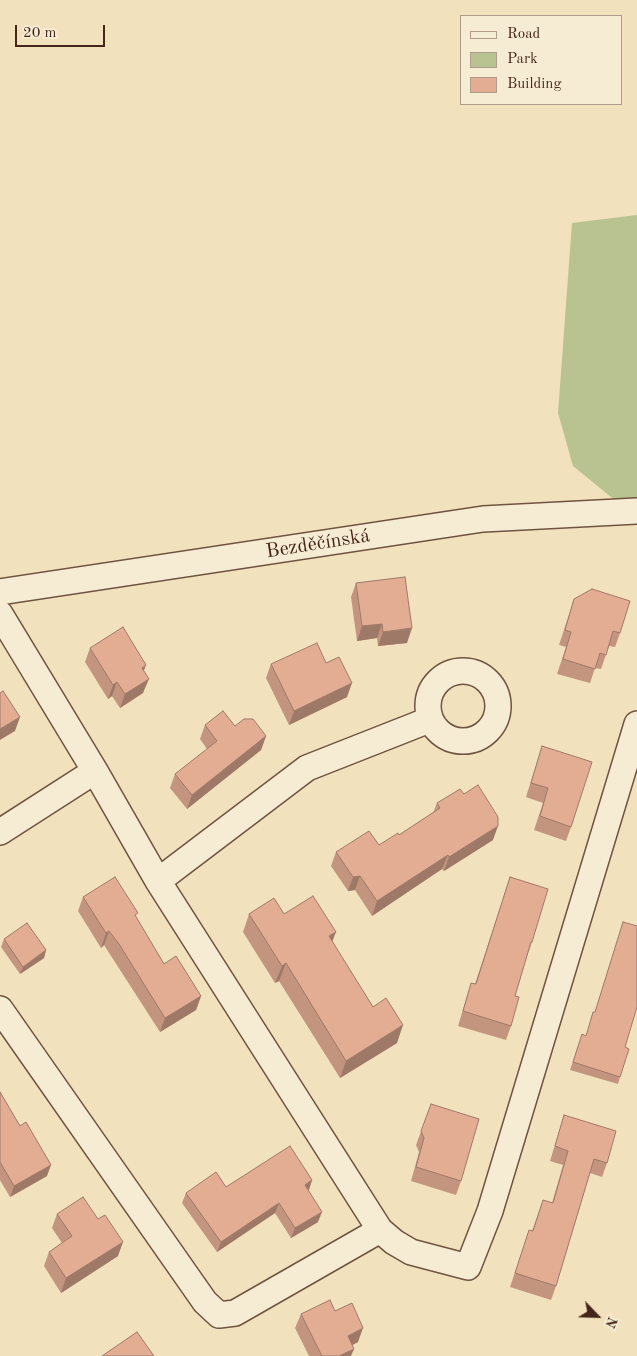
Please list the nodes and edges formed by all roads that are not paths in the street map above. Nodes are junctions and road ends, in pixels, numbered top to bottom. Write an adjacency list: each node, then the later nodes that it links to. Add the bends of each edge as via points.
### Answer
1 (637, 511): 2 (street, Bezděčínská, via 483,519)
2 (0, 592)
3 (0, 614): 6 (street)
4 (429, 720): 8 (street, via 307,768)
5 (637, 724): 10 (street, via 490,1211 468,1267 411,1252)
6 (95, 771): 7 (street); 8 (street)
7 (0, 832)
8 (158, 881): 10 (street)
9 (0, 1009): 10 (street, via 205,1302 219,1315 235,1313)
10 (380, 1230)

